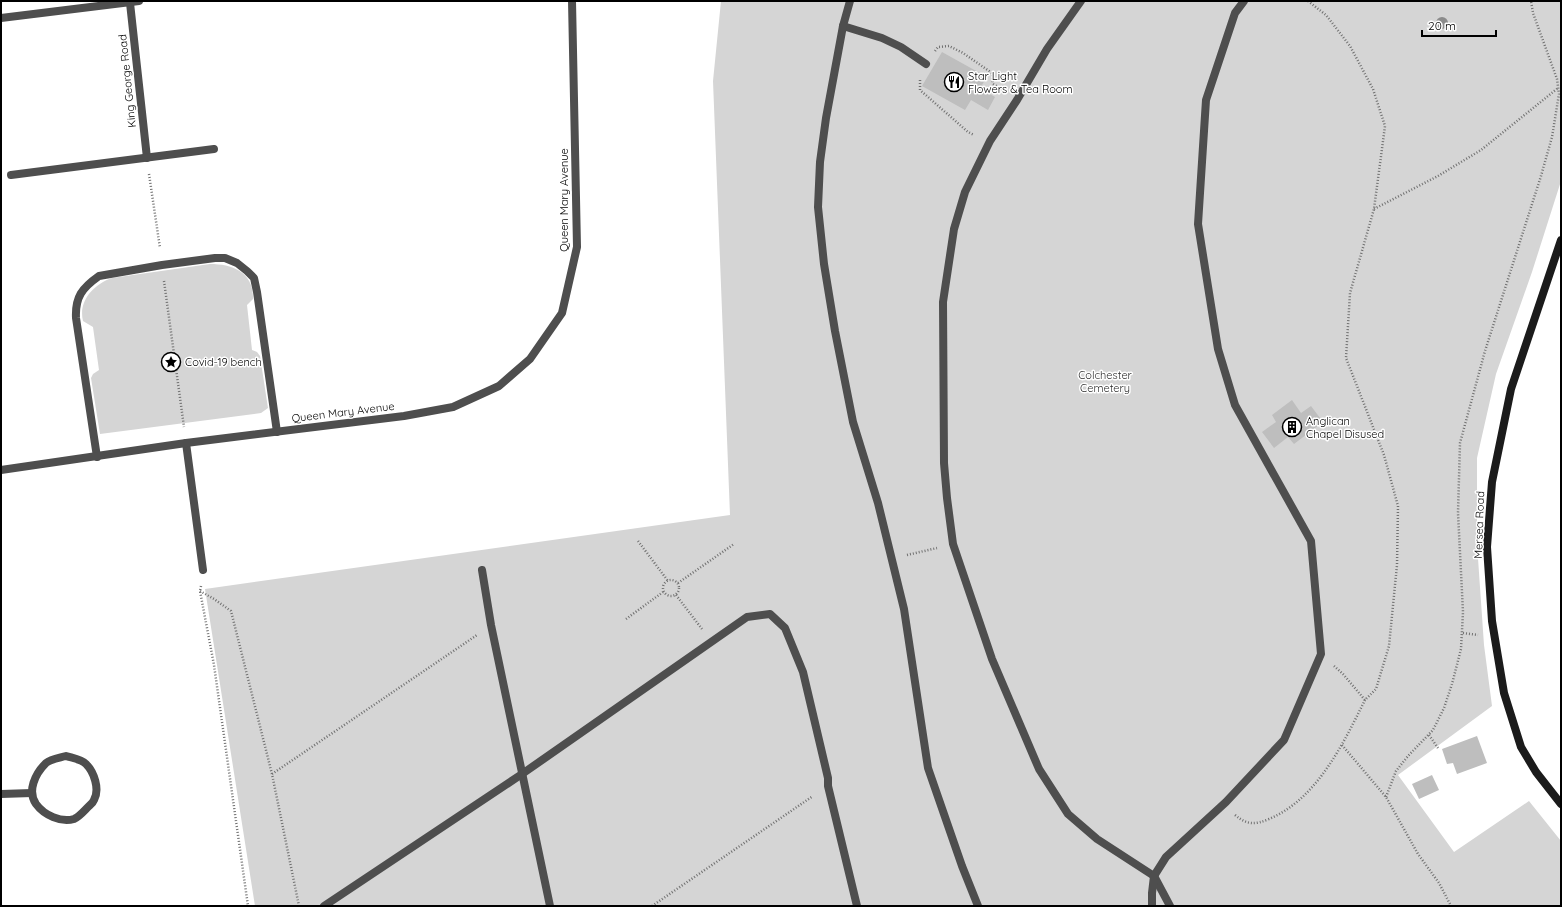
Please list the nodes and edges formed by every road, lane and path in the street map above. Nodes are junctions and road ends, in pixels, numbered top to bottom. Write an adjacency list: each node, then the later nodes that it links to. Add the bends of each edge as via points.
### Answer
1 (139, 1): 8 (street)
2 (572, 1): 21 (street, Queen Mary Avenue, via 576,247 562,314 530,359 499,386 452,406 404,416)
3 (850, 1): 10 (street)
4 (1081, 1): 13 (street, via 1047,49)
5 (1244, 1): 39 (street, via 1235,13 1206,100 1198,224 1218,349 1235,406 1311,541)
6 (1308, 1): 18 (path, via 1326,15 1350,46 1373,89 1385,126)
7 (1531, 1): 12 (path)
8 (130, 3): 9 (street); 16 (street, King George Road)
9 (1, 18)
10 (843, 26): 11 (street, via 882,38); 28 (street, via 826,118 820,162 818,207 824,264 853,422)
11 (926, 64): 13 (path, via 938,47 949,46 992,73 994,84); 14 (path, via 920,78 920,90 968,132)
12 (1558, 88): 18 (path, via 1481,150 1438,176); 41 (path, via 1556,112 1541,176 1485,351 1460,443 1458,512 1462,644 1444,708)
13 (1017, 100): 14 (street)
14 (990, 141): 27 (street, via 965,192 954,229 943,302 944,463)
15 (214, 149): 16 (street)
16 (147, 158): 17 (street); 20 (path)
17 (10, 175)
18 (1374, 209): 40 (path, via 1350,293 1346,358 1384,455 1398,506 1397,565 1389,646 1376,689)
19 (1561, 240): 51 (main road, Mersea Road, via 1507,404 1492,482 1487,547 1492,621 1504,693 1521,747 1536,772)
20 (162, 265): 21 (street, via 225,258 237,263 254,278); 22 (path); 23 (street, via 99,276 91,281 78,298 76,318)
21 (277, 432): 22 (street, Queen Mary Avenue)
22 (186, 443): 23 (street, Queen Mary Avenue); 29 (street)
23 (97, 457): 24 (street, Queen Mary Avenue)
24 (1, 470)
25 (638, 541): 31 (path)
26 (734, 544): 32 (path)
27 (953, 544): 28 (path); 52 (street, via 992,659 1039,769 1068,814 1097,839)
28 (892, 558): 59 (street, via 904,609 928,768)
29 (203, 570): 33 (path)
30 (482, 570): 37 (street)
31 (668, 581): 32 (path); 34 (path, via 664,584)
32 (678, 583): 35 (path, via 680,588)
33 (200, 591): 44 (path, via 230,611); 53 (path, via 214,665)
34 (663, 592): 35 (path, via 669,597); 36 (path)
35 (676, 595): 38 (path)
36 (626, 619)
37 (491, 625): 44 (path); 45 (street)
38 (711, 643): 45 (street); 46 (street, via 747,618 770,614 785,628 803,672)
39 (1321, 654): 40 (path, via 1343,674); 50 (street, via 1284,740)
40 (1365, 700): 42 (path)
41 (1429, 735): 43 (path); 49 (path, via 1396,771)
42 (1342, 744): 49 (path); 50 (path, via 1305,794 1282,814 1258,824 1243,822 1230,810)
43 (1438, 748)
44 (272, 774): 54 (path)
45 (522, 774): 55 (street); 56 (street)
46 (828, 786): 57 (path); 58 (street)
47 (32, 793): 47 (street, via 34,782 47,763 55,759 66,756 85,763 94,775 95,800 74,818 62,820 51,817 36,804); 48 (street)
48 (1, 794)
49 (1386, 797): 62 (path)
50 (1226, 802): 52 (street, via 1166,857)
51 (1561, 804)
52 (1154, 876): 60 (street); 61 (street)
53 (248, 906)
54 (299, 906)
55 (324, 906)
56 (550, 906)
57 (652, 906)
58 (857, 906)
59 (978, 906)
60 (1152, 906)
61 (1170, 906)
62 (1451, 906)

